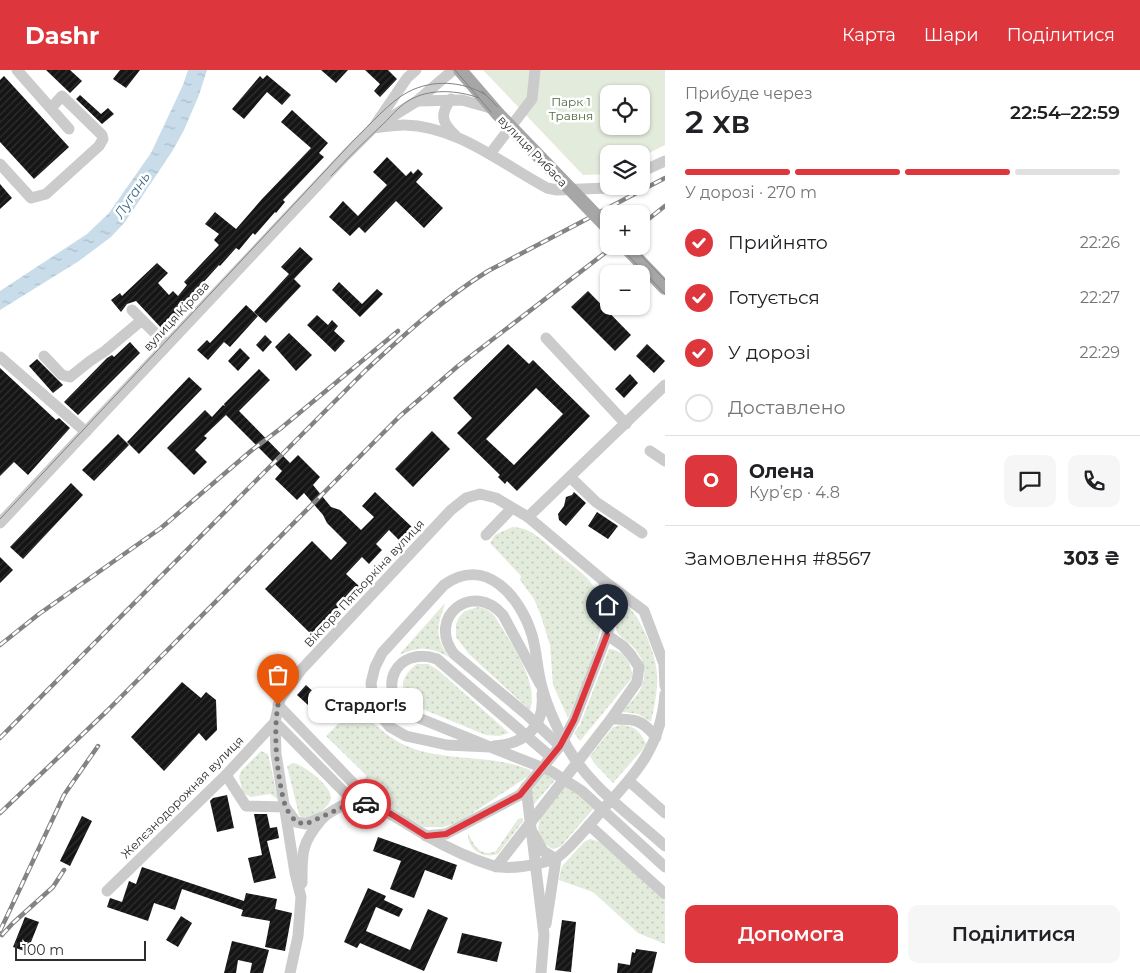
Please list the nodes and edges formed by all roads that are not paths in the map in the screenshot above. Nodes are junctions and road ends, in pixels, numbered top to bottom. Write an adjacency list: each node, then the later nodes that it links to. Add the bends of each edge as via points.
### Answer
1 (17, 70): 9 (street)
2 (416, 70): 6 (street, вулиця Кірова)
3 (453, 70): 8 (street, вулиця Кірова)
4 (460, 70): 10 (main road, вулиця Рибаса)
5 (534, 70): 14 (street, via 532,99)
6 (409, 74): 11 (street, вулиця Кірова)
7 (451, 99): 8 (street); 10 (street); 13 (street, via 445,108 444,122)
8 (418, 101): 11 (street, вулиця Кірова)
9 (51, 108): 12 (street); 16 (street, via 62,96 102,135 99,146 46,194 31,198)
10 (496, 112): 19 (main road, вулиця Рибаса, bridge)
11 (373, 128): 13 (street, via 417,126); 25 (street, вулиця Кірова)
12 (69, 129)
13 (460, 139): 14 (street)
14 (490, 154): 18 (street, via 547,188)
15 (665, 160): 17 (street)
16 (0, 164)
17 (650, 168)
18 (600, 188)
19 (600, 220)
20 (634, 255): 21 (main road)
21 (665, 288)
22 (132, 310): 23 (street)
23 (142, 320): 25 (street); 27 (street, via 70,377 62,375)
24 (546, 338): 29 (street)
25 (167, 345): 30 (street, вулиця Кірова)
26 (0, 356): 30 (street)
27 (44, 356)
28 (665, 385): 29 (street)
29 (626, 424): 33 (street)
30 (86, 432): 36 (street, вулиця Кірова)
31 (650, 451): 32 (street)
32 (665, 461)
33 (570, 477): 35 (street); 37 (street, via 596,502)
34 (512, 508): 35 (street, Віктора Пятьоркіна вулиця); 38 (street); 44 (street, Віктора Пятьоркіна вулиця, via 496,498 480,494 466,498 451,510 301,670)
35 (528, 517): 39 (street, Віктора Пятьоркіна вулиця)
36 (0, 523)
37 (642, 533)
38 (486, 535)
39 (604, 581): 40 (street, via 611,617); 41 (street, Віктора Пятьоркіна вулиця, via 644,610 664,664)
40 (607, 635): 45 (street, via 632,654 638,666 637,682); 48 (street, via 574,720)
41 (665, 686)
42 (542, 688): 48 (street, bridge, via 496,608 480,600 454,609 445,626 448,646 454,654); 49 (street, bridge, via 540,719 532,730 507,746); 49 (street, bridge, via 533,639 521,611 499,585 478,574 466,574 444,585 382,652 371,683 373,700 390,727 430,743); 62 (street, bridge, via 563,738 580,767)
43 (665, 694): 47 (street)
44 (278, 705): 46 (street, Віктора Пятьоркіна вулиця); 56 (street)
45 (611, 719): 47 (street, via 630,719 646,724); 59 (street)
46 (276, 722): 51 (street, Желєзнодорожная вулиця); 54 (street); 55 (street, Віктора Пятьоркіна вулиця, via 276,754)
47 (656, 737): 52 (street)
48 (560, 746): 50 (street)
49 (490, 747): 50 (street, via 400,708 391,690 395,672 401,664 418,656 436,659); 66 (street, bridge, via 538,764 568,780)
50 (552, 757): 53 (street)
51 (226, 775): 55 (street, via 246,806); 67 (street, Желєзнодорожная вулиця)
52 (630, 782): 57 (street); 60 (street)
53 (526, 787): 59 (street); 61 (street, via 520,795 446,834)
54 (354, 802): 56 (street); 58 (street)
55 (285, 807): 58 (street, via 296,822 306,824); 69 (street, Віктора Пятьоркіна вулиця)
56 (376, 807): 61 (street)
57 (665, 813)
58 (324, 816): 69 (street, via 308,836 302,851)
59 (529, 824): 63 (street, via 544,851); 64 (street); 65 (street)
60 (590, 824): 63 (street); 68 (street)
61 (426, 836): 65 (street)
62 (665, 846)
63 (556, 859): 64 (street); 70 (street)
64 (534, 865): 65 (street); 70 (street)
65 (496, 867)
66 (665, 867)
67 (108, 891)
68 (665, 894)
69 (301, 897): 71 (street, Віктора Пятьоркіна вулиця, via 298,936)
70 (544, 935): 72 (street)
71 (290, 973)
72 (541, 973)

